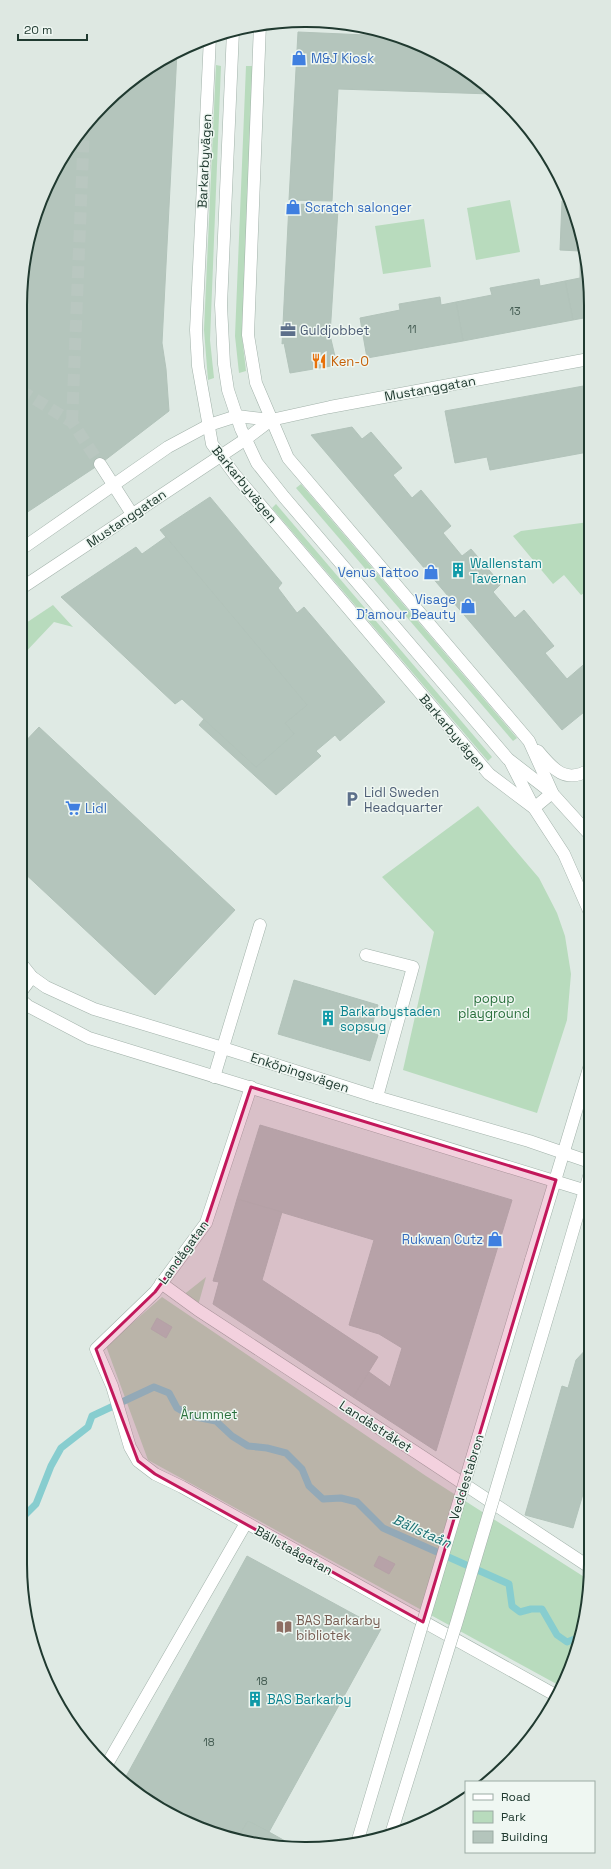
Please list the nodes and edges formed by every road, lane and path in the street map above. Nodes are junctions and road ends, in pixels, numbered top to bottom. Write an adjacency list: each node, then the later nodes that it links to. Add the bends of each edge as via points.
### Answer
1 (260, 31): 6 (street, Barkarbyvägen, via 248,335 256,383)
2 (233, 36): 5 (street, Barkarbyvägen, via 221,305 224,364 228,390)
3 (210, 44): 7 (street, Barkarbyvägen, via 196,330 198,366)
4 (584, 360): 6 (street, Mustanggatan)
5 (237, 416): 6 (street, Mustanggatan); 7 (street, Mustanggatan); 8 (street, Barkarbyvägen)
6 (271, 420): 8 (street, Mustanggatan); 15 (street, Barkarbyvägen, via 288,458)
7 (209, 425): 9 (street, Barkarbyvägen, via 212,444); 11 (street, Mustanggatan, via 168,447)
8 (246, 439): 9 (street, Mustanggatan); 16 (street, Barkarbyvägen, via 258,463 284,497)
9 (220, 455): 12 (street, Mustanggatan); 19 (street, Barkarbyvägen, via 489,774)
10 (100, 464): 11 (street)
11 (112, 485): 12 (street); 13 (street, Mustanggatan)
12 (132, 514): 14 (street, Mustanggatan)
13 (27, 545)
14 (27, 584)
15 (529, 741): 17 (street, via 547,762 562,774 574,776); 18 (street, Barkarbyvägen)
16 (508, 759): 18 (street, Barkarbyvägen); 19 (street, Barkarbyvägen)
17 (584, 772)
18 (552, 793): 19 (street); 20 (street, Barkarbyvägen)
19 (534, 808): 21 (street, Barkarbyvägen, via 564,854)
20 (584, 828)
21 (584, 899)
22 (260, 926): 28 (street)
23 (366, 956): 32 (street, via 413,967)
24 (27, 971): 25 (street, Enköpingsvägen)
25 (32, 977): 26 (street); 28 (street, Enköpingsvägen, via 46,987 94,1009)
26 (27, 984)
27 (27, 1005): 29 (street, via 89,1038)
28 (223, 1048): 29 (street); 32 (street, Enköpingsvägen)
29 (214, 1076): 31 (street)
30 (584, 1085): 33 (street)
31 (251, 1087): 35 (street); 38 (street, Landågatan, via 206,1223)
32 (377, 1097): 33 (street, Enköpingsvägen)
33 (563, 1153): 34 (street, Enköpingsvägen); 35 (street)
34 (584, 1160)
35 (556, 1180): 36 (street); 47 (street, Veddestabron, bridge)
36 (584, 1190)
37 (584, 1203): 46 (street, bridge)
38 (161, 1283): 39 (street, Landågatan, via 155,1292); 41 (street, Landåstråket, via 198,1310)
39 (96, 1349): 40 (street, Bällstaågatan, via 112,1386 130,1447 138,1461 155,1474)
40 (246, 1523): 42 (street, Bällstaågatan); 45 (street)
41 (584, 1564)
42 (458, 1641): 43 (street); 44 (street, Bällstaågatan)
43 (449, 1665)
44 (552, 1693)
45 (109, 1760)
46 (393, 1828)
47 (359, 1837)

